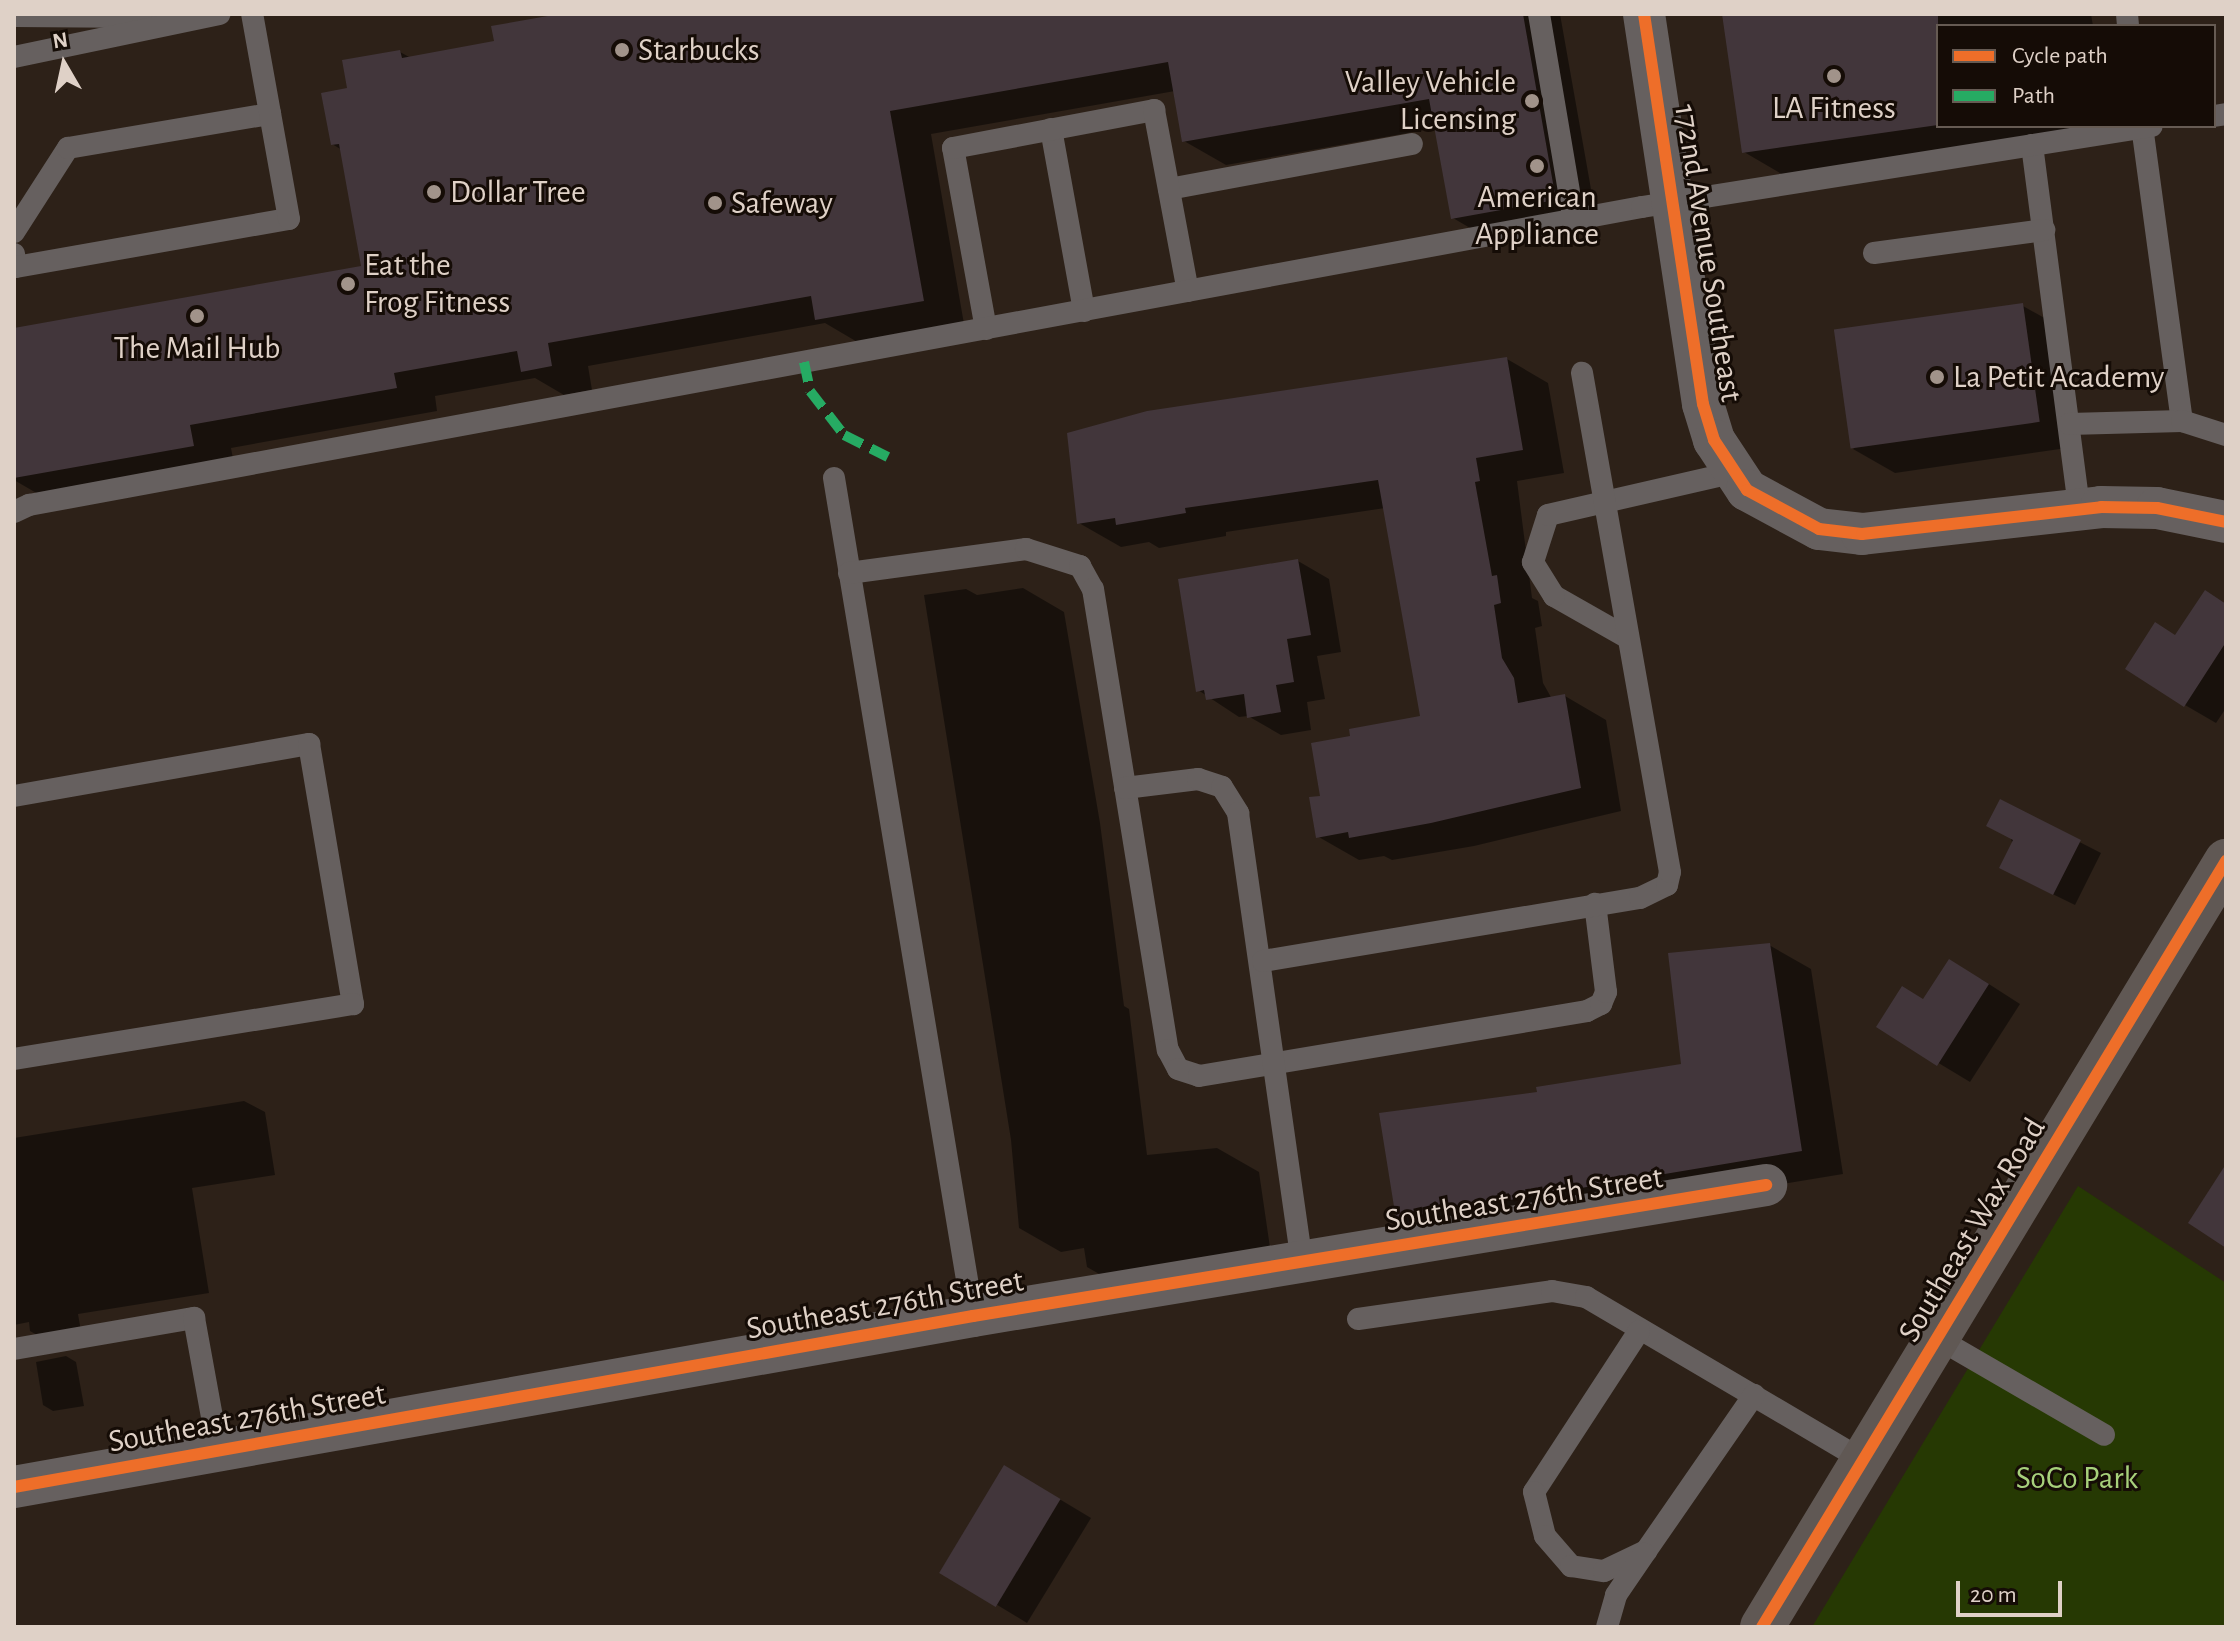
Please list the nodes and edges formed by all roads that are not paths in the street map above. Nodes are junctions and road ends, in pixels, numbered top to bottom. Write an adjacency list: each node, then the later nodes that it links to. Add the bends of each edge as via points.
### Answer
1 (220, 14): 6 (lane)
2 (252, 14): 8 (lane)
3 (1539, 14): 16 (lane)
4 (1644, 14): 15 (street, 172nd Avenue Southeast)
5 (14, 16): 6 (lane)
6 (186, 18): 7 (lane)
7 (14, 57)
8 (270, 114): 18 (lane, via 68,148); 20 (lane, via 289,219 16,267)
9 (2139, 128): 13 (lane)
10 (2145, 128): 25 (lane)
11 (1051, 129): 14 (lane, via 1154,110); 22 (lane); 23 (lane, via 953,148)
12 (1412, 144): 14 (lane)
13 (2032, 145): 15 (lane); 17 (lane)
14 (1169, 189): 21 (lane)
15 (1672, 202): 16 (lane); 29 (street, 172nd Avenue Southeast, via 1703,404)
16 (1574, 220): 21 (lane)
17 (2044, 230): 19 (lane); 26 (lane)
18 (14, 232)
19 (1874, 253)
20 (14, 254)
21 (1188, 291): 22 (lane)
22 (1084, 311): 23 (lane)
23 (986, 329): 32 (lane, via 44,502)
24 (1582, 373): 30 (lane)
25 (2182, 421): 26 (lane); 27 (lane)
26 (2069, 424): 31 (lane)
27 (2226, 435)
28 (834, 478): 34 (lane)
29 (1740, 482): 30 (lane); 31 (street, via 1819,529 1862,534)
30 (1604, 499): 35 (lane); 35 (lane, via 1548,515 1533,562 1554,596)
31 (2079, 508): 33 (street, via 2157,508)
32 (14, 512)
33 (2226, 522)
34 (849, 573): 36 (lane, via 1026,549 1080,566 1093,589); 45 (lane)
35 (1628, 638): 39 (lane, via 1670,872 1658,893)
36 (1125, 788): 40 (lane, via 1198,779 1222,787 1238,813); 42 (lane, via 1168,1050 1178,1069 1199,1076)
37 (14, 796): 41 (lane, via 309,744 353,1004)
38 (2226, 861): 48 (street, Southeast Wax Road)
39 (1595, 904): 40 (lane); 42 (lane, via 1606,992 1601,1004 1587,1011)
40 (1263, 961): 42 (lane)
41 (14, 1059)
42 (1276, 1065): 44 (lane)
43 (1766, 1185): 44 (street, Southeast 276th Street)
44 (1302, 1262): 45 (street, Southeast 276th Street)
45 (973, 1316): 52 (street, Southeast 276th Street)
46 (1358, 1319): 47 (lane, via 1552,1291 1586,1297)
47 (1639, 1331): 50 (lane); 55 (lane, via 1534,1492 1545,1536 1571,1566 1604,1571)
48 (1937, 1338): 51 (lane); 53 (street, Southeast Wax Road)
49 (14, 1349): 52 (lane, via 194,1318)
50 (1754, 1395): 53 (lane); 55 (lane)
51 (2104, 1435)
52 (218, 1450): 54 (street, Southeast 276th Street)
53 (1863, 1460): 57 (street, Southeast Wax Road)
54 (14, 1487)
55 (1646, 1551): 56 (lane, via 1616,1595)
56 (1607, 1627)
57 (1762, 1627)

